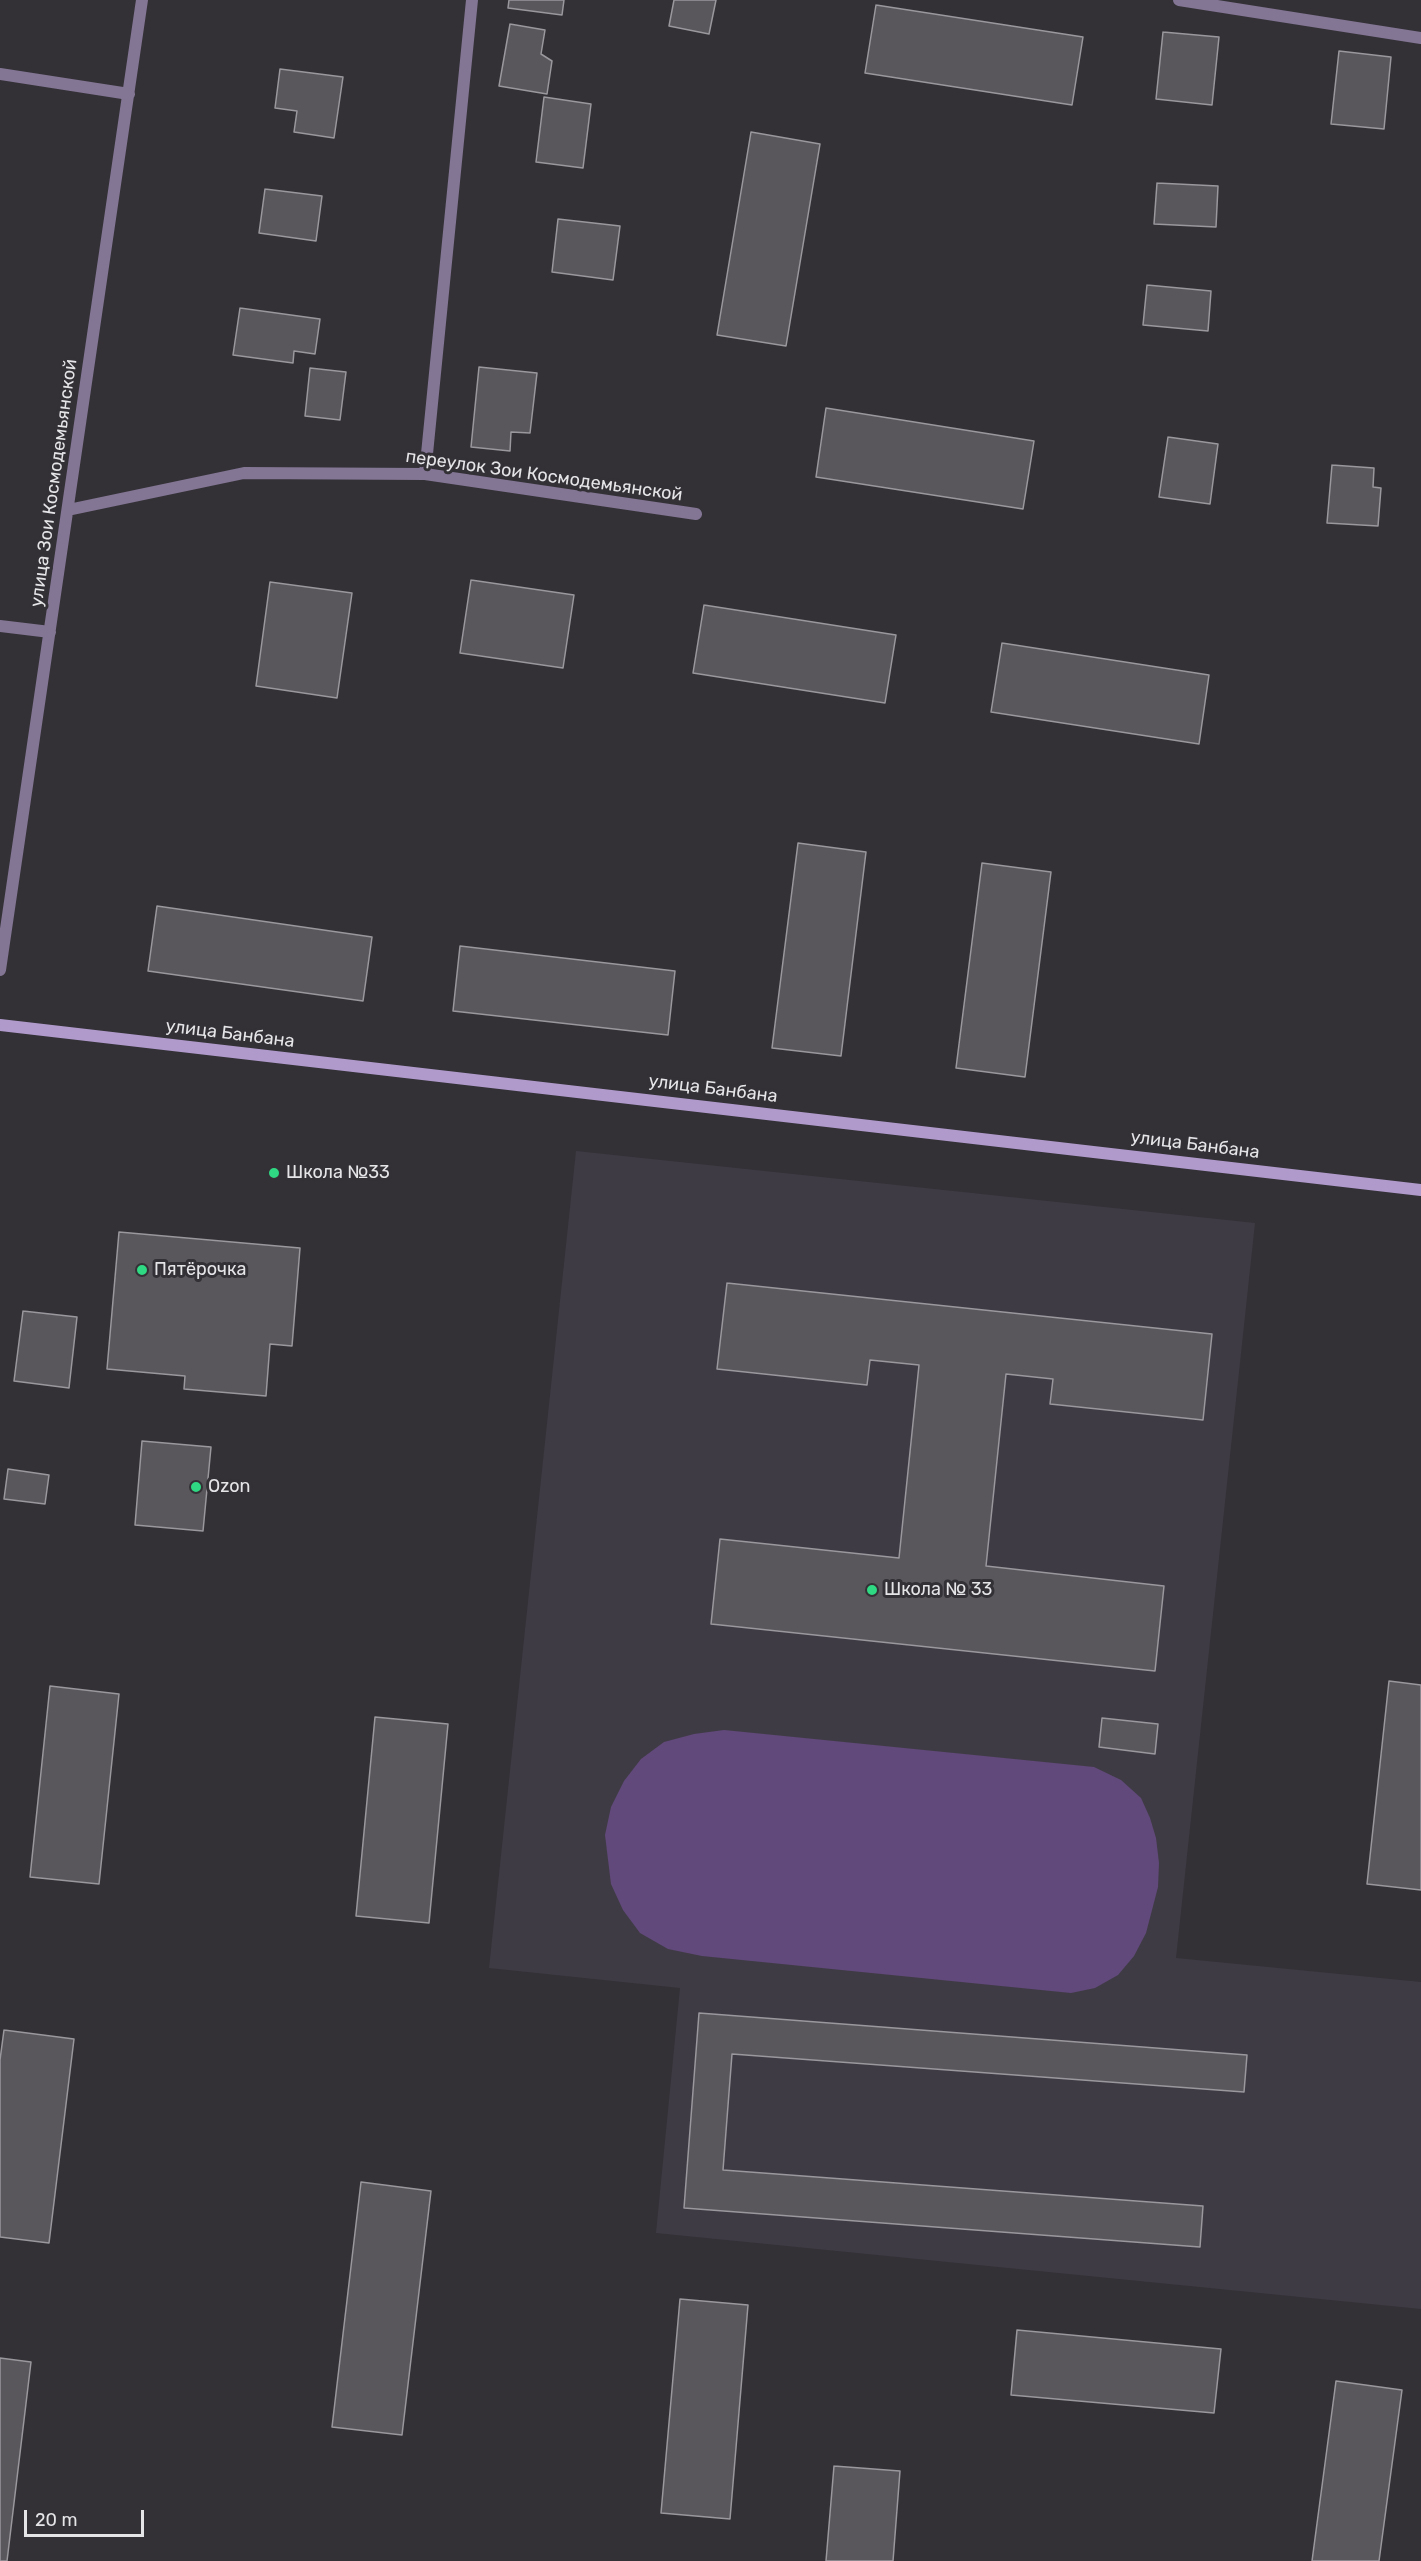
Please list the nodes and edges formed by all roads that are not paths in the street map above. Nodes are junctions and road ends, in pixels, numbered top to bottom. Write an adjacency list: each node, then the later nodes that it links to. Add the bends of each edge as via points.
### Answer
1 (142, 0): 6 (street, улица Зои Космодемьянской)
2 (472, 0): 7 (street)
3 (1179, 0): 4 (street)
4 (1421, 38)
5 (0, 74): 6 (street)
6 (129, 94): 8 (street, улица Зои Космодемьянской)
7 (425, 474): 8 (street, переулок Зои Космодемьянской, via 244,473); 9 (street, переулок Зои Космодемьянской)
8 (68, 510): 11 (street, улица Зои Космодемьянской)
9 (696, 514)
10 (0, 626): 11 (street)
11 (50, 632): 12 (street, улица Зои Космодемьянской)
12 (0, 970)
13 (0, 1025): 14 (street, улица Банбана)
14 (1421, 1190)

